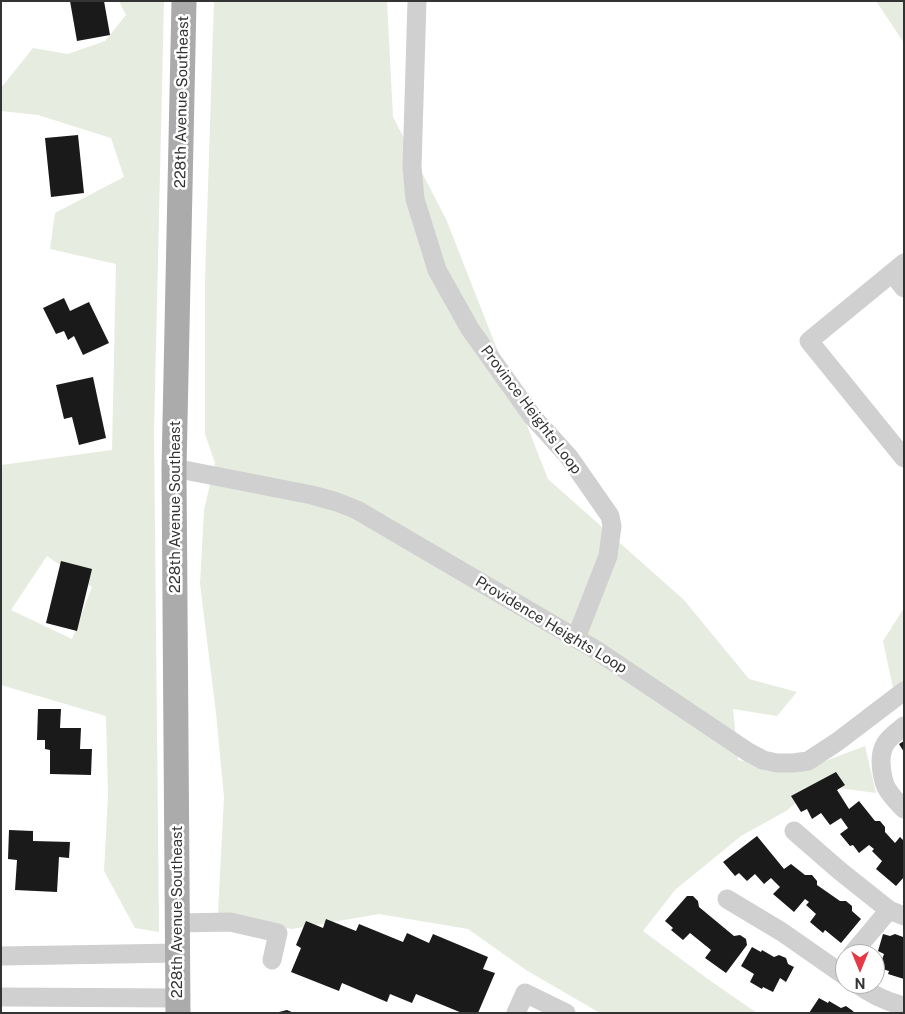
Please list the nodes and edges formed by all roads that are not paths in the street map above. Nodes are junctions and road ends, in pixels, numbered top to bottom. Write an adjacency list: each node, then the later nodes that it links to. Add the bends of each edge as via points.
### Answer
1 (184, 1): 6 (main road, 228th Avenue Southeast)
2 (417, 1): 7 (street, Province Heights Loop, via 412,167 415,199 438,270 470,329 532,416 569,458 610,516 608,556)
3 (898, 268): 4 (street); 5 (street, via 809,341)
4 (904, 288)
5 (904, 458)
6 (174, 468): 7 (street, Providence Heights Loop, via 312,494 357,510); 14 (main road, 228th Avenue Southeast)
7 (576, 638): 8 (street, Providence Heights Loop, via 748,752 777,763 808,761)
8 (904, 691)
9 (904, 726): 10 (street, via 890,737 882,749 881,762 886,788)
10 (904, 809)
11 (794, 831): 13 (street)
12 (727, 898): 19 (street)
13 (896, 913): 15 (street)
14 (178, 923): 16 (main road, 228th Avenue Southeast); 18 (street, via 230,922 278,933)
15 (863, 944)
16 (178, 954): 17 (street); 22 (main road, 228th Avenue Southeast)
17 (1, 956)
18 (272, 960)
19 (835, 965)
20 (874, 994): 23 (street)
21 (1, 997): 22 (street)
22 (178, 1005)
23 (904, 1006)
24 (516, 1013): 25 (street, via 525,993)
25 (566, 1013)

